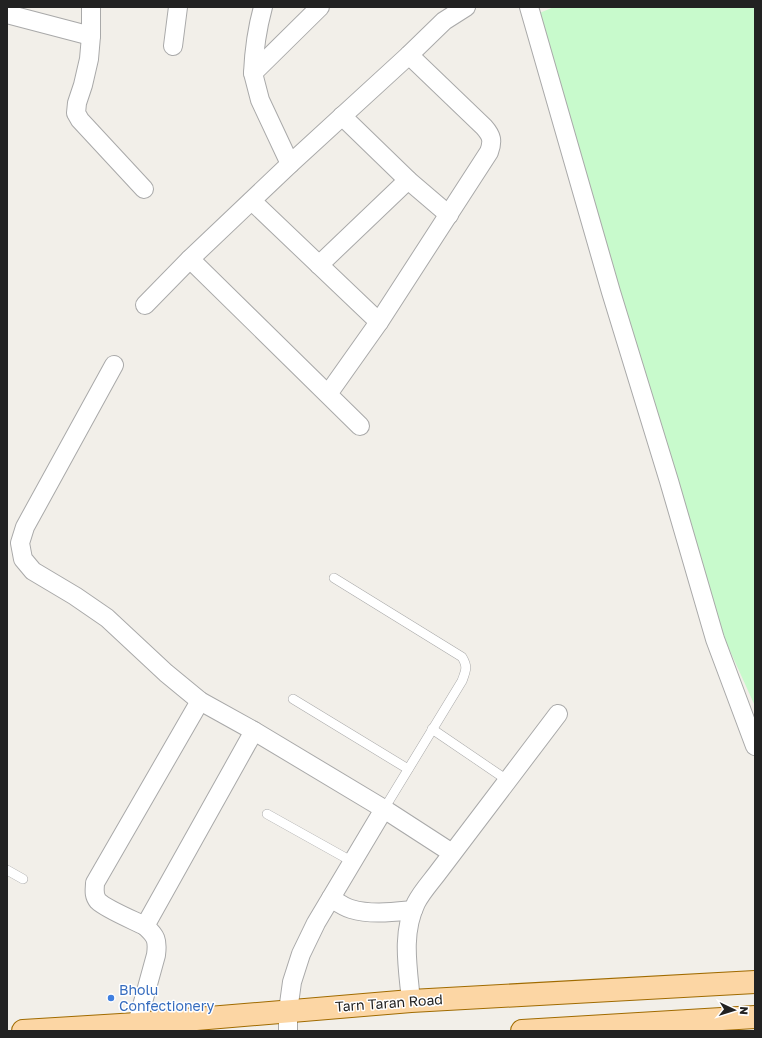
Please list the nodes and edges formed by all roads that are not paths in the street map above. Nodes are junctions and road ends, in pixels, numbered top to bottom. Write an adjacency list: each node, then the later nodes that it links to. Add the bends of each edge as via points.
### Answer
1 (91, 7): 8 (street)
2 (178, 7): 9 (street)
3 (263, 7): 11 (street, via 254,50)
4 (320, 7): 11 (street)
5 (466, 7): 10 (street, via 444,21)
6 (529, 7): 31 (street, via 714,639)
7 (7, 14): 8 (street)
8 (91, 36): 15 (street, via 89,59 76,113)
9 (173, 46)
10 (409, 55): 12 (street); 17 (street, via 491,134 490,152)
11 (253, 73): 13 (street, via 260,100)
12 (342, 116): 13 (street); 14 (street)
13 (290, 164): 16 (street)
14 (408, 180): 17 (street); 19 (street)
15 (144, 189)
16 (252, 201): 18 (street); 19 (street)
17 (449, 215): 21 (street)
18 (190, 259): 20 (street); 23 (street)
19 (319, 265): 21 (street)
20 (145, 305)
21 (379, 322): 23 (street)
22 (114, 365): 27 (street, via 25,527 20,543 23,559 32,571 107,618)
23 (328, 394): 24 (street)
24 (360, 426)
25 (334, 578): 29 (lane, via 462,657 466,663 462,681)
26 (293, 699): 32 (lane)
27 (200, 701): 30 (street); 42 (street, via 96,883 94,892 97,900)
28 (558, 714): 33 (street)
29 (432, 729): 32 (lane); 33 (lane)
30 (254, 731): 34 (street); 42 (street)
31 (755, 746)
32 (408, 769): 34 (lane)
33 (508, 780): 36 (street)
34 (384, 809): 36 (street); 37 (street)
35 (267, 814): 37 (lane)
36 (452, 854): 41 (street)
37 (353, 862): 40 (street)
38 (7, 870): 39 (lane)
39 (23, 879)
40 (331, 898): 41 (street, via 349,908 362,911); 46 (street, via 300,954 292,982)
41 (413, 910): 44 (street, via 406,942)
42 (145, 926): 47 (street, via 154,934 158,943)
43 (755, 982): 44 (main road, Tarn Taran Road)
44 (410, 1001): 46 (main road, Tarn Taran Road)
45 (755, 1017): 48 (main road)
46 (288, 1021): 47 (main road, Tarn Taran Road)
47 (137, 1027): 49 (main road, Tarn Taran Road)
48 (596, 1029): 50 (main road)
49 (23, 1031)
50 (522, 1031)

